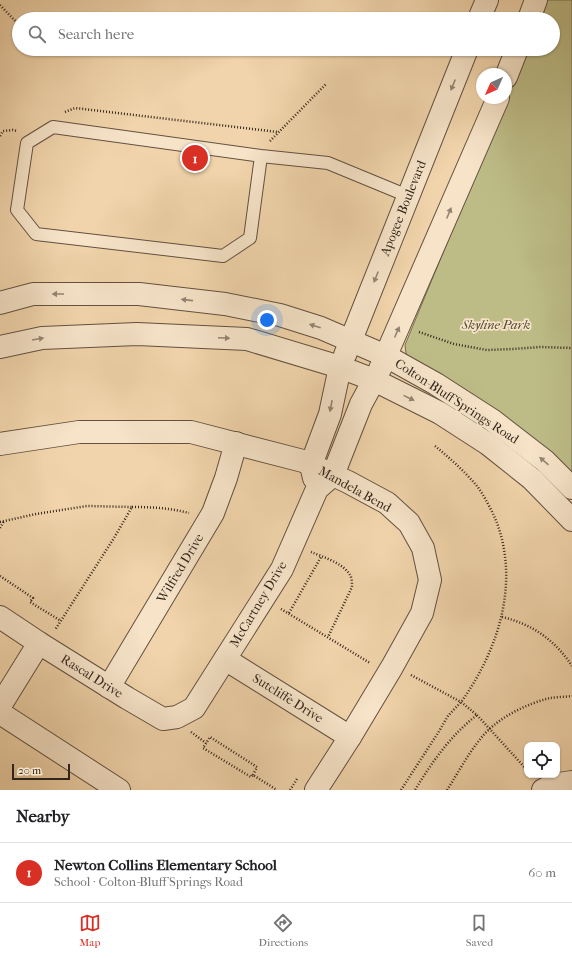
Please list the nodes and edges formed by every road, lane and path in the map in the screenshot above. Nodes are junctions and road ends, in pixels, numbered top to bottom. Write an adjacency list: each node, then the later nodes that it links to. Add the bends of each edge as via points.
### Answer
1 (487, 0): 4 (street)
2 (536, 0): 5 (street)
3 (0, 5): 6 (path)
4 (482, 12)
5 (532, 12)
6 (12, 18)
7 (464, 56): 18 (street, Apogee Boulevard, one-way to 18)
8 (514, 56): 9 (street)
9 (510, 68)
10 (326, 84): 14 (path)
11 (495, 104): 24 (street, one-way to 11)
12 (62, 113): 14 (path, via 75,108)
13 (18, 132): 15 (path, via 3,131)
14 (278, 132): 16 (path, via 268,143)
15 (0, 136)
16 (275, 144)
17 (261, 156): 17 (lane, via 53,126 27,144 17,210 36,234 222,256 250,238); 18 (lane, via 328,163)
18 (408, 196): 21 (street, Apogee Boulevard, one-way to 21)
19 (0, 303): 21 (street, Colton-Bluff Springs Road, one-way to 19, via 280,315 226,304 139,294 33,294)
20 (418, 331): 23 (path, via 454,344 487,350)
21 (350, 341): 24 (street, Colton-Bluff Springs Road); 25 (street, Apogee Boulevard)
22 (0, 347): 25 (street, Colton-Bluff Springs Road, one-way to 25, via 42,338 137,334 247,339)
23 (572, 348)
24 (386, 356): 26 (street); 32 (street, Colton-Bluff Springs Road, one-way to 24, via 545,461 492,420)
25 (340, 367): 26 (street, Colton-Bluff Springs Road); 30 (street, one-way to 30, via 330,414)
26 (374, 380): 31 (street, McCartney Drive, via 362,402); 36 (street, Colton-Bluff Springs Road, one-way to 36, via 440,413 488,444 532,479)
27 (236, 443): 28 (street, Mandela Bend, via 191,432 79,432); 30 (street, Mandela Bend); 35 (street, Wilfred Drive, via 226,478)
28 (0, 444)
29 (435, 446): 46 (path, via 477,487 492,511 502,538 507,569)
30 (311, 465): 31 (street, Mandela Bend); 33 (street)
31 (333, 474): 33 (street, McCartney Drive); 62 (street, Mandela Bend, via 387,503 409,523 423,548 430,580 422,613)
32 (572, 488)
33 (317, 489): 40 (street, McCartney Drive)
34 (132, 507): 35 (path, via 178,510); 37 (path, via 87,506); 47 (path)
35 (209, 519): 54 (street, Wilfred Drive)
36 (572, 520)
37 (4, 521): 38 (path); 39 (path)
38 (0, 522)
39 (0, 528)
40 (292, 544): 41 (path); 43 (street, McCartney Drive, via 282,569)
41 (321, 557): 44 (path); 49 (path, via 345,569 352,582)
42 (0, 576): 47 (path, via 33,598 30,602)
43 (264, 598): 44 (path); 50 (street, McCartney Drive)
44 (289, 613): 49 (path)
45 (0, 617): 48 (street, Rascal Drive)
46 (502, 617): 52 (path, via 531,627 544,636 556,645); 56 (path, via 487,658)
47 (61, 621): 48 (path)
48 (47, 637): 54 (street, Rascal Drive); 57 (street)
49 (328, 638): 51 (path)
50 (225, 659): 60 (street, McCartney Drive); 62 (street, Sutcliffe Drive)
51 (370, 663)
52 (572, 666)
53 (408, 674): 56 (path)
54 (109, 687): 60 (street, Rascal Drive, via 163,719 177,717)
55 (572, 696): 61 (path, via 550,698 524,707)
56 (461, 702): 59 (path); 70 (path, via 449,715)
57 (0, 706)
58 (0, 713): 67 (street)
59 (477, 715): 61 (path); 71 (path, via 446,744)
60 (187, 721): 63 (path)
61 (491, 729): 64 (path); 72 (path, via 482,738)
62 (350, 737): 69 (street, Mandela Bend)
63 (206, 743): 65 (path, via 203,748 251,778); 65 (path, via 210,737 257,767)
64 (524, 767)
65 (253, 775): 68 (path)
66 (572, 782): 73 (street, via 552,785)
67 (119, 790)
68 (277, 790)
69 (316, 790)
70 (401, 790)
71 (415, 790)
72 (447, 790)
73 (543, 790)

